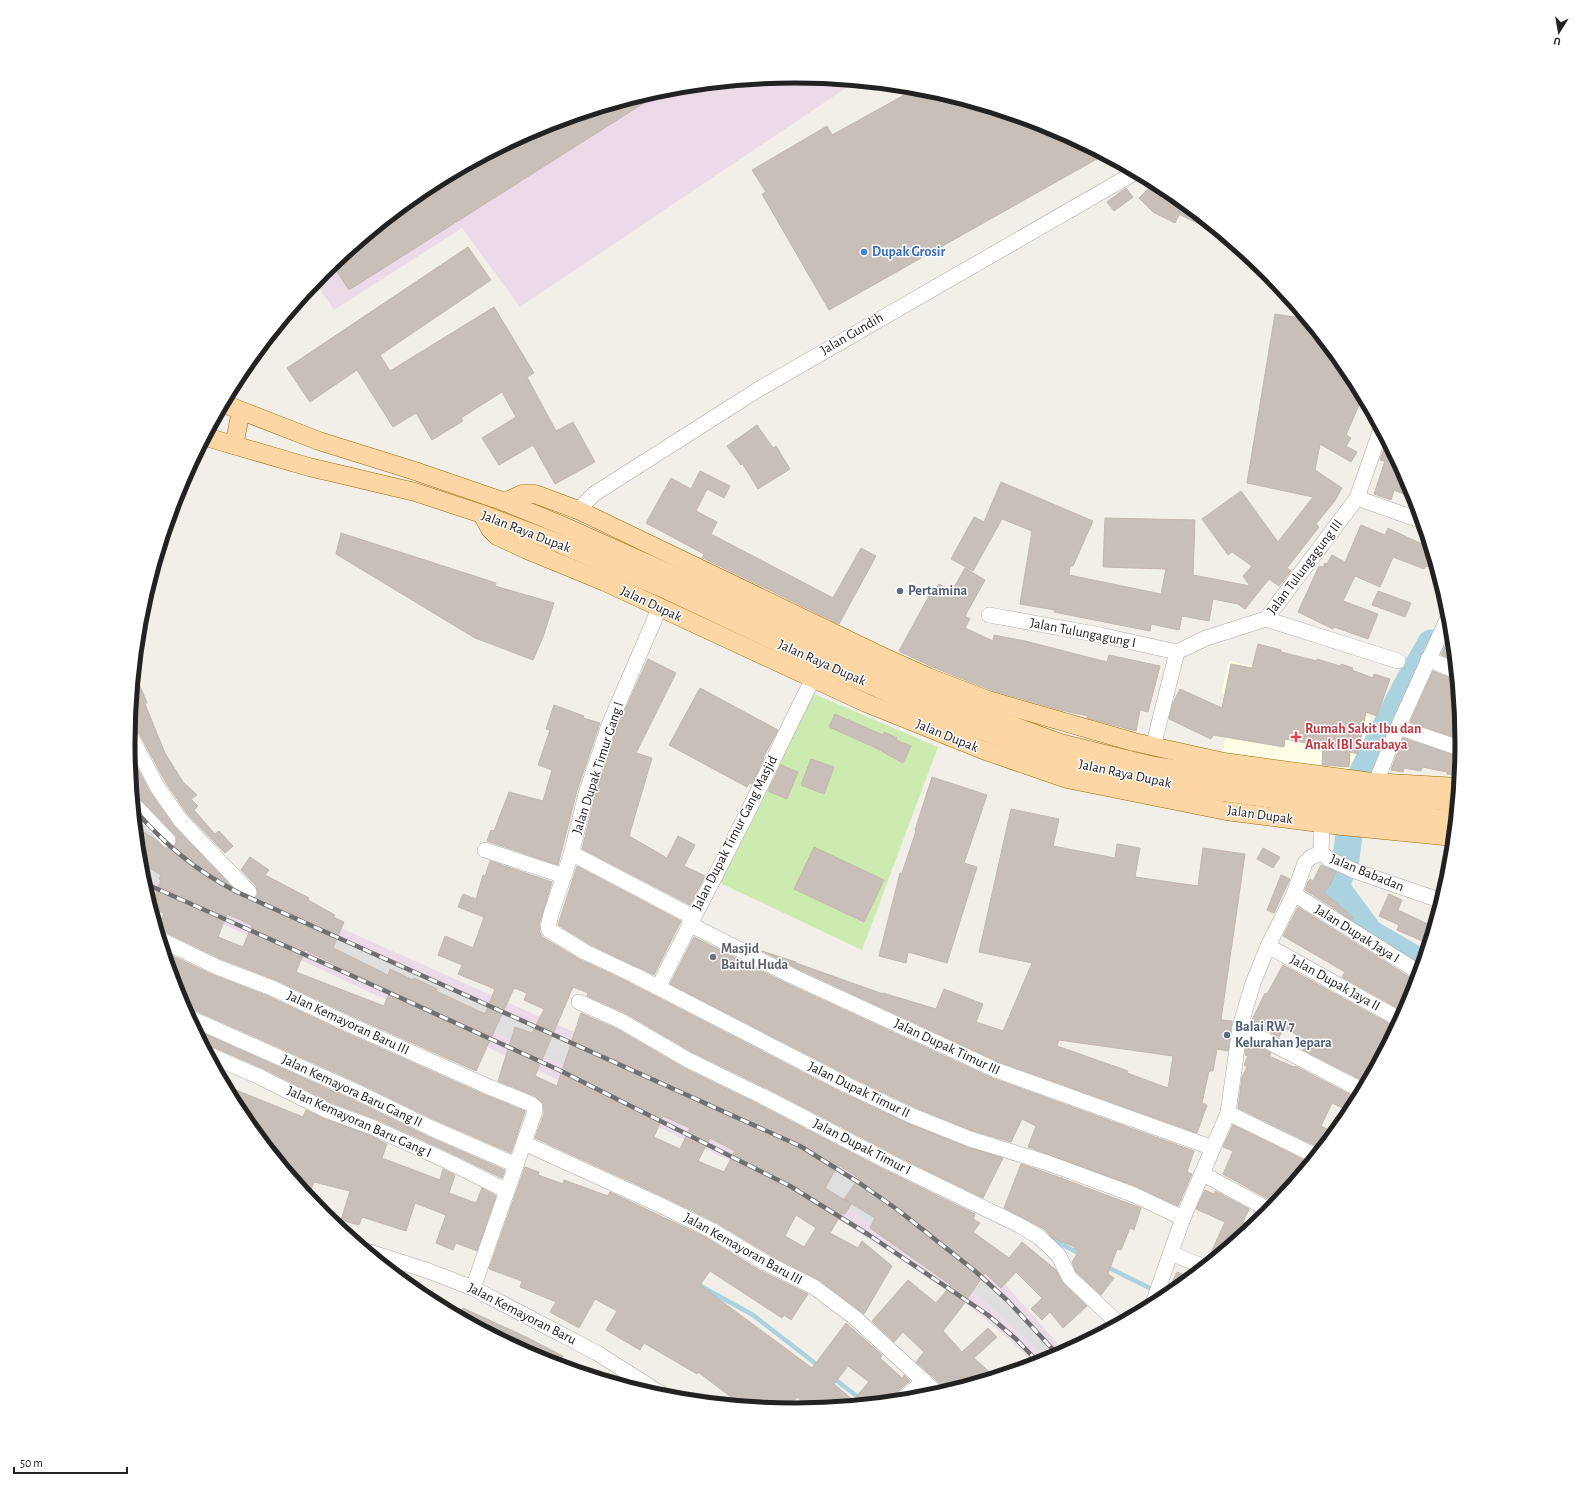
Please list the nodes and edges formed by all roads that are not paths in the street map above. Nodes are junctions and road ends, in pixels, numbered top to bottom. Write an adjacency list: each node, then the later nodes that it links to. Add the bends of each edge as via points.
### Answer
1 (1132, 175): 9 (street, Jalan Gundih, via 759,389 594,494)
2 (228, 406): 3 (main road, Jalan Raya Dupak)
3 (241, 411): 6 (main road); 8 (main road, Jalan Raya Dupak, via 319,441)
4 (1379, 434): 7 (street, Jalan Tulungagung III)
5 (210, 437): 6 (main road, Jalan Raya Dupak)
6 (234, 445): 10 (main road, Jalan Raya Dupak, via 415,492)
7 (1357, 498): 11 (street); 15 (street, Jalan Tulungagung III)
8 (505, 502): 9 (main road, via 522,494 535,494); 12 (main road, Jalan Raya Dupak)
9 (578, 510): 12 (main road)
10 (482, 514): 13 (main road, Jalan Dupak, via 497,536 605,582); 27 (main road, Jalan Raya Dupak, via 558,543 668,591 817,661 928,709 1055,758 1149,782)
11 (1417, 519)
12 (753, 604): 22 (main road, Jalan Raya Dupak, via 884,675 941,699)
13 (659, 609): 21 (main road, Jalan Dupak); 37 (street, Jalan Dupak Timur Gang I, via 609,725 586,794)
14 (989, 615): 17 (street, Jalan Tulungagung I)
15 (1266, 619): 17 (street, Jalan Tulungagung III, via 1206,638); 19 (street)
16 (1445, 624): 18 (street)
17 (1177, 652): 25 (street)
18 (1428, 659): 20 (street); 23 (street)
19 (1398, 661)
20 (1451, 669)
21 (813, 679): 27 (main road, Jalan Dupak, via 983,750 1060,776); 43 (street, Jalan Dupak Timur Gang Masjid, via 739,830)
22 (968, 700): 25 (main road, Jalan Dupak, via 988,700); 27 (main road, Jalan Raya Dupak, via 1060,742 1154,766)
23 (1398, 727): 26 (street); 29 (street)
24 (135, 744): 40 (street, via 158,788 181,821)
25 (1153, 747): 29 (main road, Jalan Dupak, via 1224,762)
26 (1456, 747)
27 (1184, 786): 29 (main road, Jalan Raya Dupak); 33 (main road, Jalan Dupak, via 1226,811)
28 (1455, 788): 29 (main road, Jalan Dupak)
29 (1357, 800): 30 (main road, Jalan Raya Dupak); 32 (main road, Jalan Raya Dupak); 33 (main road, Jalan Dupak); 34 (main road, Jalan Dupak)
30 (1453, 802)
31 (139, 809): 35 (street)
32 (1451, 819)
33 (1322, 824): 38 (street, Jalan Babadan)
34 (1449, 835)
35 (168, 840)
36 (485, 850): 39 (street)
37 (571, 852): 39 (street, Jalan Dupak Timur Gang I); 43 (street, Jalan Dupak Timur III)
38 (1325, 856): 41 (street, via 1311,857 1305,863); 42 (street, Jalan Babadan, via 1354,871)
39 (564, 876): 44 (street, Jalan Dupak Timur Gang I, via 551,914)
40 (249, 892)
41 (1294, 894): 46 (street); 47 (street, Jalan Dupak Jaya I)
42 (1437, 899)
43 (691, 920): 48 (street, Jalan Dupak Timur Gang Masjid); 57 (street, Jalan Dupak Timur III, via 792,976 996,1070)
44 (549, 930): 48 (street, Jalan Dupak Timur II, via 585,952)
45 (166, 942): 56 (street, Jalan Kemayoran Baru III, via 531,1104 535,1110)
46 (1268, 946): 50 (street, Jalan Dupak Jaya II); 52 (street, via 1253,983)
47 (1416, 970)
48 (658, 988): 63 (street, Jalan Dupak Timur II, via 846,1085 910,1115 970,1139 1048,1163 1132,1194)
49 (579, 1002): 69 (street, Jalan Dupak Timur I, via 621,1021 688,1060 891,1163 1019,1225 1051,1248 1059,1256 1069,1277)
50 (1396, 1017)
51 (195, 1019): 59 (street, Jalan Kemayora Baru Gang II)
52 (1240, 1027): 54 (street); 55 (street)
53 (214, 1057): 61 (street, Jalan Kemayoran Baru Gang I, via 328,1111 372,1127 447,1161)
54 (1359, 1089)
55 (1228, 1113): 57 (street); 58 (street)
56 (524, 1143): 59 (street); 70 (street, Jalan Kemayoran Baru III, via 673,1211 814,1287 854,1317)
57 (1213, 1148): 60 (street)
58 (1313, 1154)
59 (516, 1165): 61 (street)
60 (1203, 1174): 62 (street); 63 (street)
61 (507, 1191): 67 (street)
62 (1266, 1208)
63 (1183, 1218): 64 (street)
64 (1171, 1253): 66 (street); 68 (street)
65 (377, 1255): 67 (street, Jalan Kemayoran Baru)
66 (1201, 1266)
67 (473, 1288): 71 (street, Jalan Kemayoran Baru, via 597,1353)
68 (1156, 1297)
69 (1116, 1321)
70 (924, 1381): 72 (street, Jalan Kemayoran Baru III); 73 (street)
71 (651, 1387)
72 (933, 1389)
73 (910, 1393)

